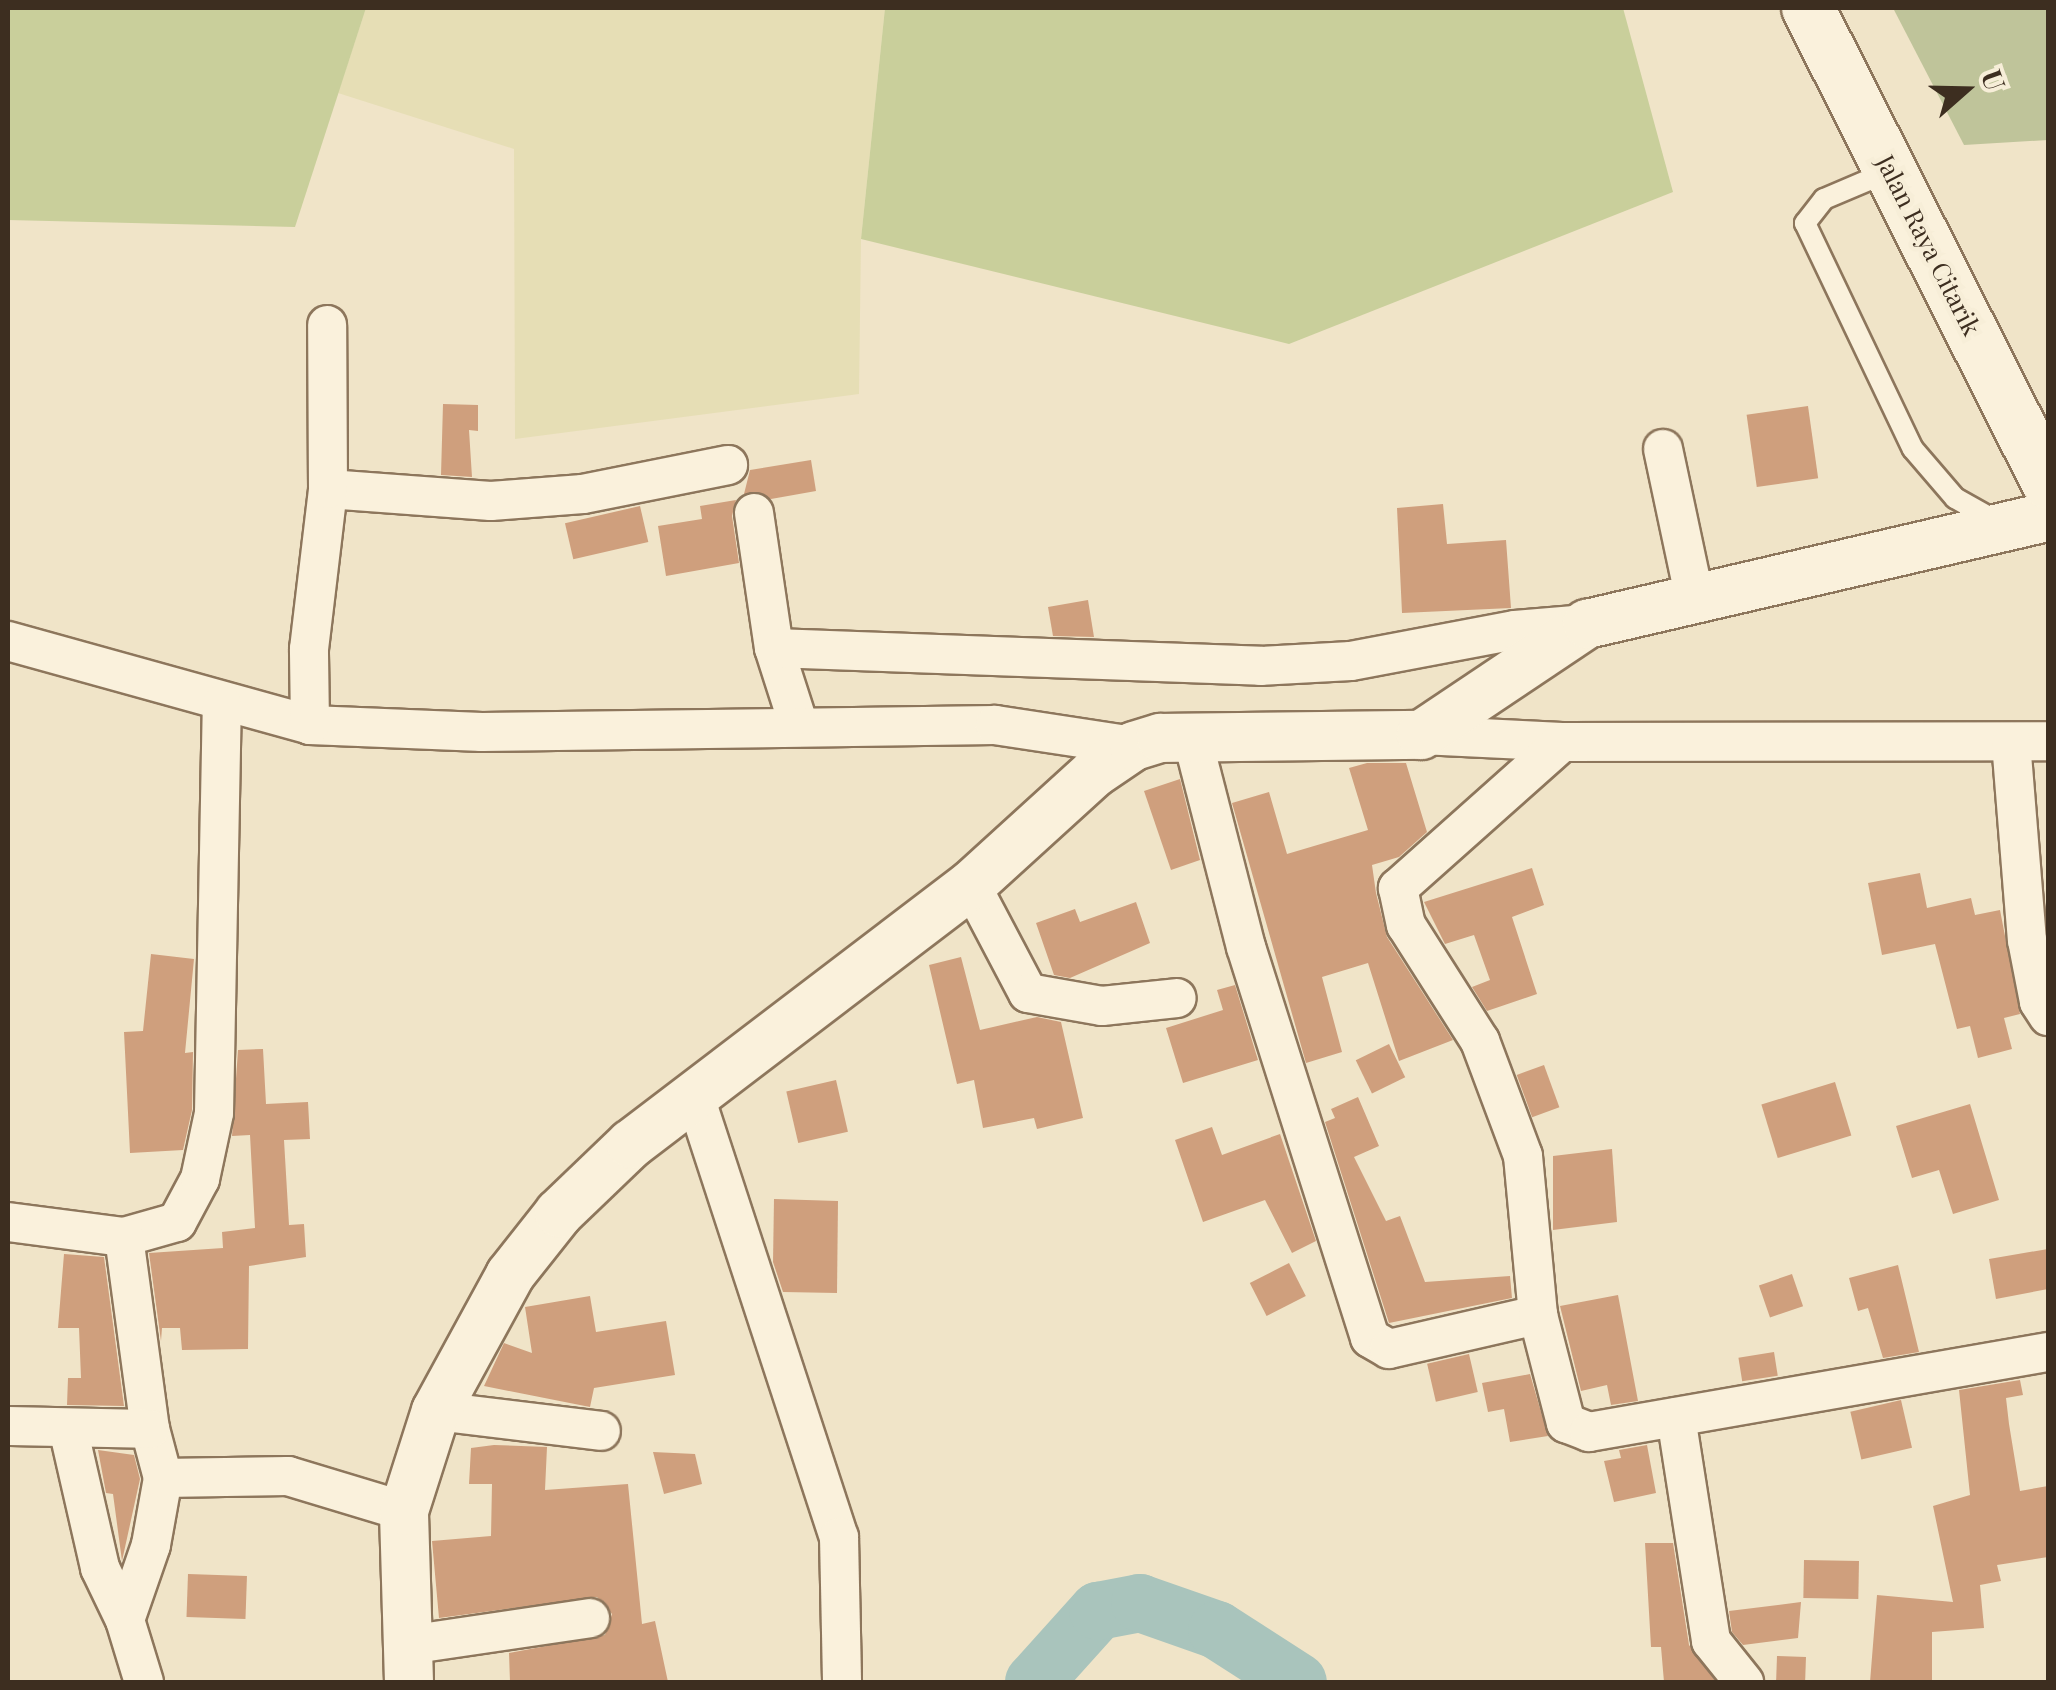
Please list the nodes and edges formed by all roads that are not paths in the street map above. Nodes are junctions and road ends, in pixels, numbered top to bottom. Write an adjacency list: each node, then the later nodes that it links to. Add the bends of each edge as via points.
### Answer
1 (1808, 8): 2 (main road, Jalan Raya Citarik)
2 (1892, 170): 6 (main road, Jalan Raya Citarik); 9 (lane, via 1824,199 1808,211 1805,223 1912,449 1955,498)
3 (327, 325): 7 (street)
4 (1663, 449): 10 (street)
5 (728, 464): 7 (street, via 583,494 491,502)
6 (2048, 483)
7 (328, 489): 15 (street, via 309,649)
8 (754, 513): 13 (street)
9 (2026, 521): 10 (street)
10 (1694, 595): 11 (street)
11 (1587, 624): 13 (street, via 1351,660); 16 (street)
12 (8, 641): 14 (street)
13 (788, 689): 15 (street, via 482,732); 20 (street)
14 (222, 704): 15 (street); 26 (street, via 214,1113 200,1179 177,1222)
15 (310, 712)
16 (1422, 734): 17 (street); 19 (street)
17 (1192, 738): 20 (street); 27 (street, via 1246,946 1370,1338 1389,1349)
18 (2030, 741): 19 (street); 23 (street, via 2026,940)
19 (1562, 742): 27 (street, via 1398,888 1406,925 1480,1041 1523,1156)
20 (1134, 746): 21 (street, via 1094,772)
21 (971, 886): 22 (street, via 1028,993 1102,1006); 24 (street)
22 (1177, 998)
23 (2048, 1016)
24 (695, 1097): 29 (street, via 631,1144 559,1213 510,1274); 41 (street, via 839,1537)
25 (8, 1222): 26 (street)
26 (124, 1237): 33 (street)
27 (1538, 1315): 30 (street, via 1571,1429)
28 (2048, 1352): 30 (street)
29 (436, 1411): 34 (street); 36 (street)
30 (1676, 1417): 42 (street, via 1711,1640)
31 (8, 1426): 32 (street)
32 (68, 1428): 33 (street); 38 (street, via 100,1568)
33 (150, 1429): 35 (street)
34 (601, 1431)
35 (163, 1478): 36 (street, via 288,1476); 38 (street, via 151,1545)
36 (404, 1511): 39 (street)
37 (590, 1618): 39 (street)
38 (125, 1620): 40 (street)
39 (409, 1664)
40 (144, 1682)
41 (842, 1682)
42 (1744, 1682)

